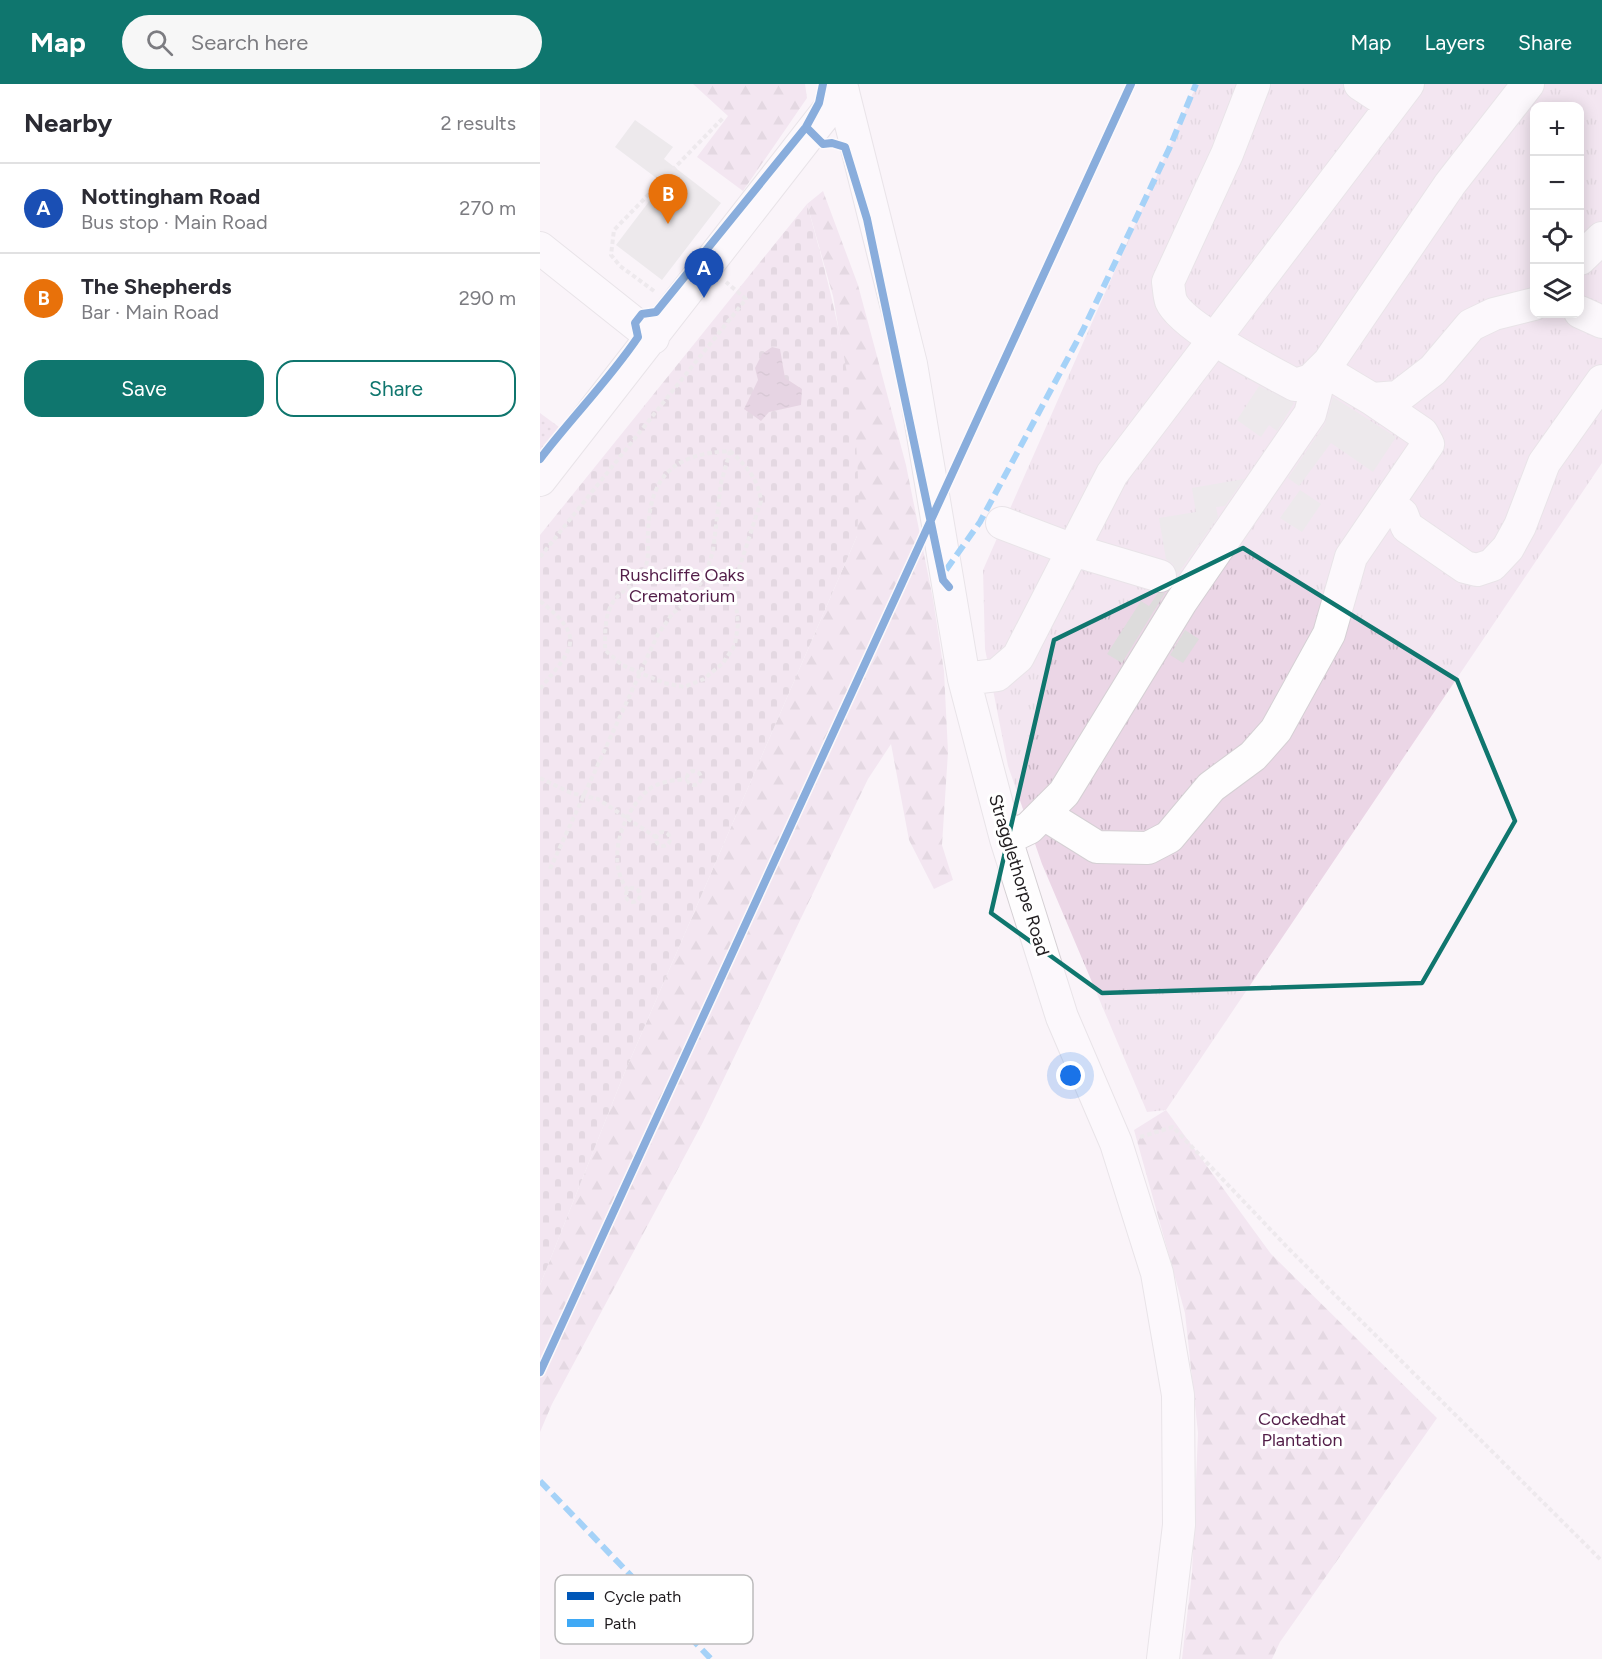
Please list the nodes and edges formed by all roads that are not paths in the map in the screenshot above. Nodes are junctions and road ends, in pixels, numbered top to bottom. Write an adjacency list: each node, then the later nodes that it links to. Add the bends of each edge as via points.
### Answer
1 (1254, 84): 13 (street, via 1227,154 1168,282 1172,302 1187,319)
2 (1360, 84): 5 (street)
3 (1528, 84): 14 (street, via 1450,184)
4 (842, 87): 12 (street); 22 (street, Stragglethorpe Road, via 911,364)
5 (1400, 94): 13 (street)
6 (1602, 238): 8 (street)
7 (540, 248): 12 (street)
8 (1584, 255)
9 (1530, 304): 16 (street, via 1472,325 1414,387 1398,397)
10 (1584, 314): 11 (street)
11 (1602, 322)
12 (653, 338): 17 (street)
13 (1215, 339): 14 (street, via 1295,385 1311,380); 20 (street, via 1113,474)
14 (1322, 369): 16 (street); 23 (street, via 1310,414 1181,602 1064,793)
15 (1602, 381): 18 (street, via 1544,463 1520,526 1492,566 1477,570 1465,567 1407,527 1402,514)
16 (1372, 399): 18 (street, via 1422,433 1428,444)
17 (540, 480)
18 (1388, 503): 23 (street, via 1351,557 1329,634 1276,730 1253,756 1211,787 1169,837 1148,848 1097,848)
19 (1002, 523): 20 (street)
20 (1073, 550): 21 (street); 22 (street, via 1018,657 997,675)
21 (1160, 576)
22 (964, 679): 24 (street, Stragglethorpe Road)
23 (1044, 814): 24 (street, via 1029,828)
24 (1006, 839): 25 (street, Stragglethorpe Road, via 1062,1017 1116,1143 1157,1273 1178,1395 1179,1525)
25 (1163, 1659)

